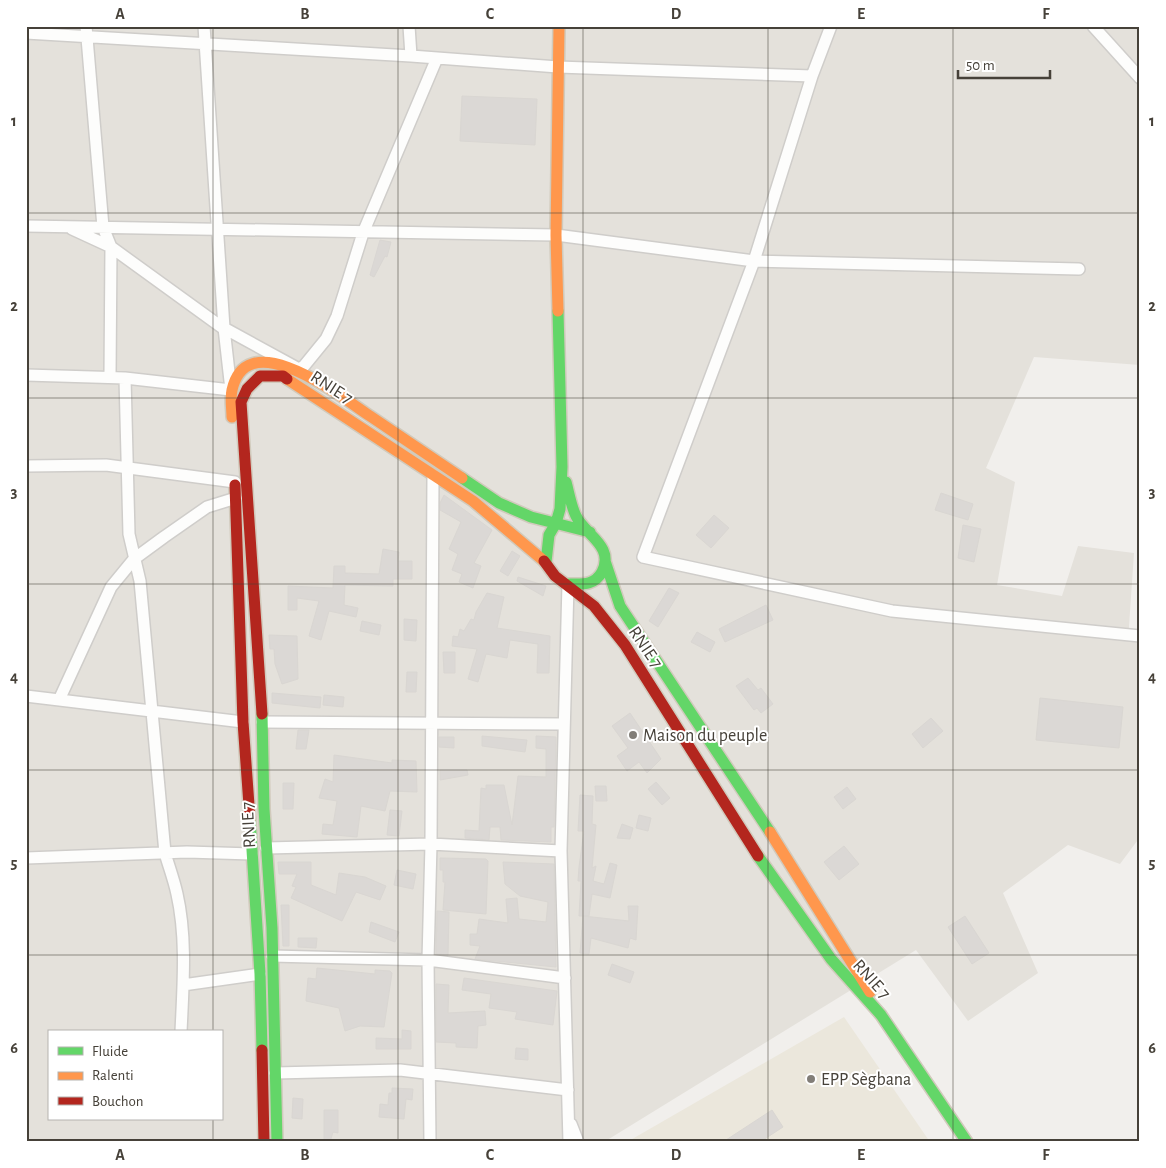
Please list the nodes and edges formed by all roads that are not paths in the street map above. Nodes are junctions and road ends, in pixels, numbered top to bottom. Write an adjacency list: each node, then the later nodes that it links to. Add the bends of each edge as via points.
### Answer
1 (204, 26): 8 (street)
2 (409, 26): 9 (street)
3 (559, 26): 11 (main road)
4 (830, 26): 12 (street)
5 (1093, 26): 13 (street)
6 (87, 31): 7 (street); 8 (street); 16 (street)
7 (26, 33)
8 (205, 42): 9 (street); 17 (street)
9 (411, 56): 10 (street)
10 (437, 58): 11 (street); 18 (street)
11 (558, 67): 12 (street); 19 (main road)
12 (812, 76): 21 (street)
13 (1140, 78)
14 (26, 226): 15 (street)
15 (66, 226): 16 (street); 20 (street)
16 (103, 227): 17 (street); 20 (street)
17 (218, 229): 18 (street); 23 (street)
18 (364, 233): 19 (street); 25 (street, via 326,340)
19 (556, 235): 21 (street); 33 (main road)
20 (112, 247): 23 (street); 28 (street)
21 (754, 261): 22 (street); 43 (street, via 643,557 892,611)
22 (1079, 269)
23 (224, 328): 24 (street); 25 (street); 30 (street)
24 (270, 362): 25 (main road, RNIE 7 / RNIE 7); 27 (street); 30 (main road, RNIE 7 / RNIE 7, via 249,367 237,376)
25 (299, 369): 37 (main road, RNIE 7 / RNIE 7, via 499,503 531,517)
26 (26, 375): 28 (street)
27 (282, 376): 34 (main road, RNIE 7 / RNIE 7); 48 (main road, RNIE 7 / RNIE 7, via 260,376 241,402)
28 (110, 377): 29 (street)
29 (125, 378): 30 (street); 32 (street)
30 (231, 390): 35 (main road, RNIE 7 / RNIE 7)
31 (26, 466): 32 (street)
32 (128, 467): 35 (street); 39 (street, via 129,534)
33 (562, 467): 37 (main road); 38 (main road, via 576,517)
34 (433, 475): 41 (main road, RNIE 7 / RNIE 7, via 473,500); 49 (street)
35 (235, 482): 36 (main road, RNIE 7 / RNIE 7)
36 (236, 498): 39 (street, via 207,507); 47 (main road, RNIE 7 / RNIE 7)
37 (556, 523): 38 (main road, RNIE 7 / RNIE 7); 41 (main road, via 549,536)
38 (590, 532): 40 (main road, via 603,548)
39 (134, 559): 45 (street, via 111,587); 46 (street, via 140,580)
40 (605, 561): 42 (main road, via 595,581); 62 (main road, RNIE 7 / RNIE 7, via 620,606 762,820 875,999)
41 (546, 562): 42 (main road, RNIE 7 / RNIE 7, via 555,576)
42 (568, 584): 50 (street); 62 (main road, RNIE 7 / RNIE 7, via 594,606 625,646 762,862 831,959)
43 (1140, 636)
44 (26, 696): 45 (street)
45 (58, 700): 46 (street)
46 (151, 712): 47 (street); 54 (street)
47 (243, 722): 55 (main road, RNIE 7 / RNIE 7)
48 (262, 722): 49 (street); 52 (main road, RNIE 7 / RNIE 7)
49 (432, 723): 50 (street); 51 (street)
50 (564, 724): 53 (street)
51 (431, 844): 52 (street); 53 (street); 58 (street)
52 (266, 848): 57 (main road, RNIE 7 / RNIE 7)
53 (561, 851): 60 (street)
54 (165, 853): 55 (street); 56 (street); 61 (street, via 181,918)
55 (252, 854): 59 (main road, RNIE 7 / RNIE 7)
56 (26, 858)
57 (272, 956): 58 (street); 64 (main road, RNIE 7 / RNIE 7)
58 (428, 960): 60 (street); 65 (street)
59 (260, 974): 61 (street); 68 (main road, RNIE 7 / RNIE 7)
60 (565, 978): 66 (street)
61 (183, 985): 63 (street)
62 (881, 1015): 73 (main road, RNIE 7 / RNIE 7)
63 (181, 1030)
64 (275, 1074): 65 (street, via 385,1070); 69 (main road, RNIE 7 / RNIE 7)
65 (430, 1074): 66 (street); 70 (street)
66 (568, 1090): 67 (street)
67 (568, 1118): 71 (street); 72 (street)
68 (264, 1142)
69 (277, 1142)
70 (430, 1142)
71 (569, 1142)
72 (578, 1142)
73 (967, 1142)

